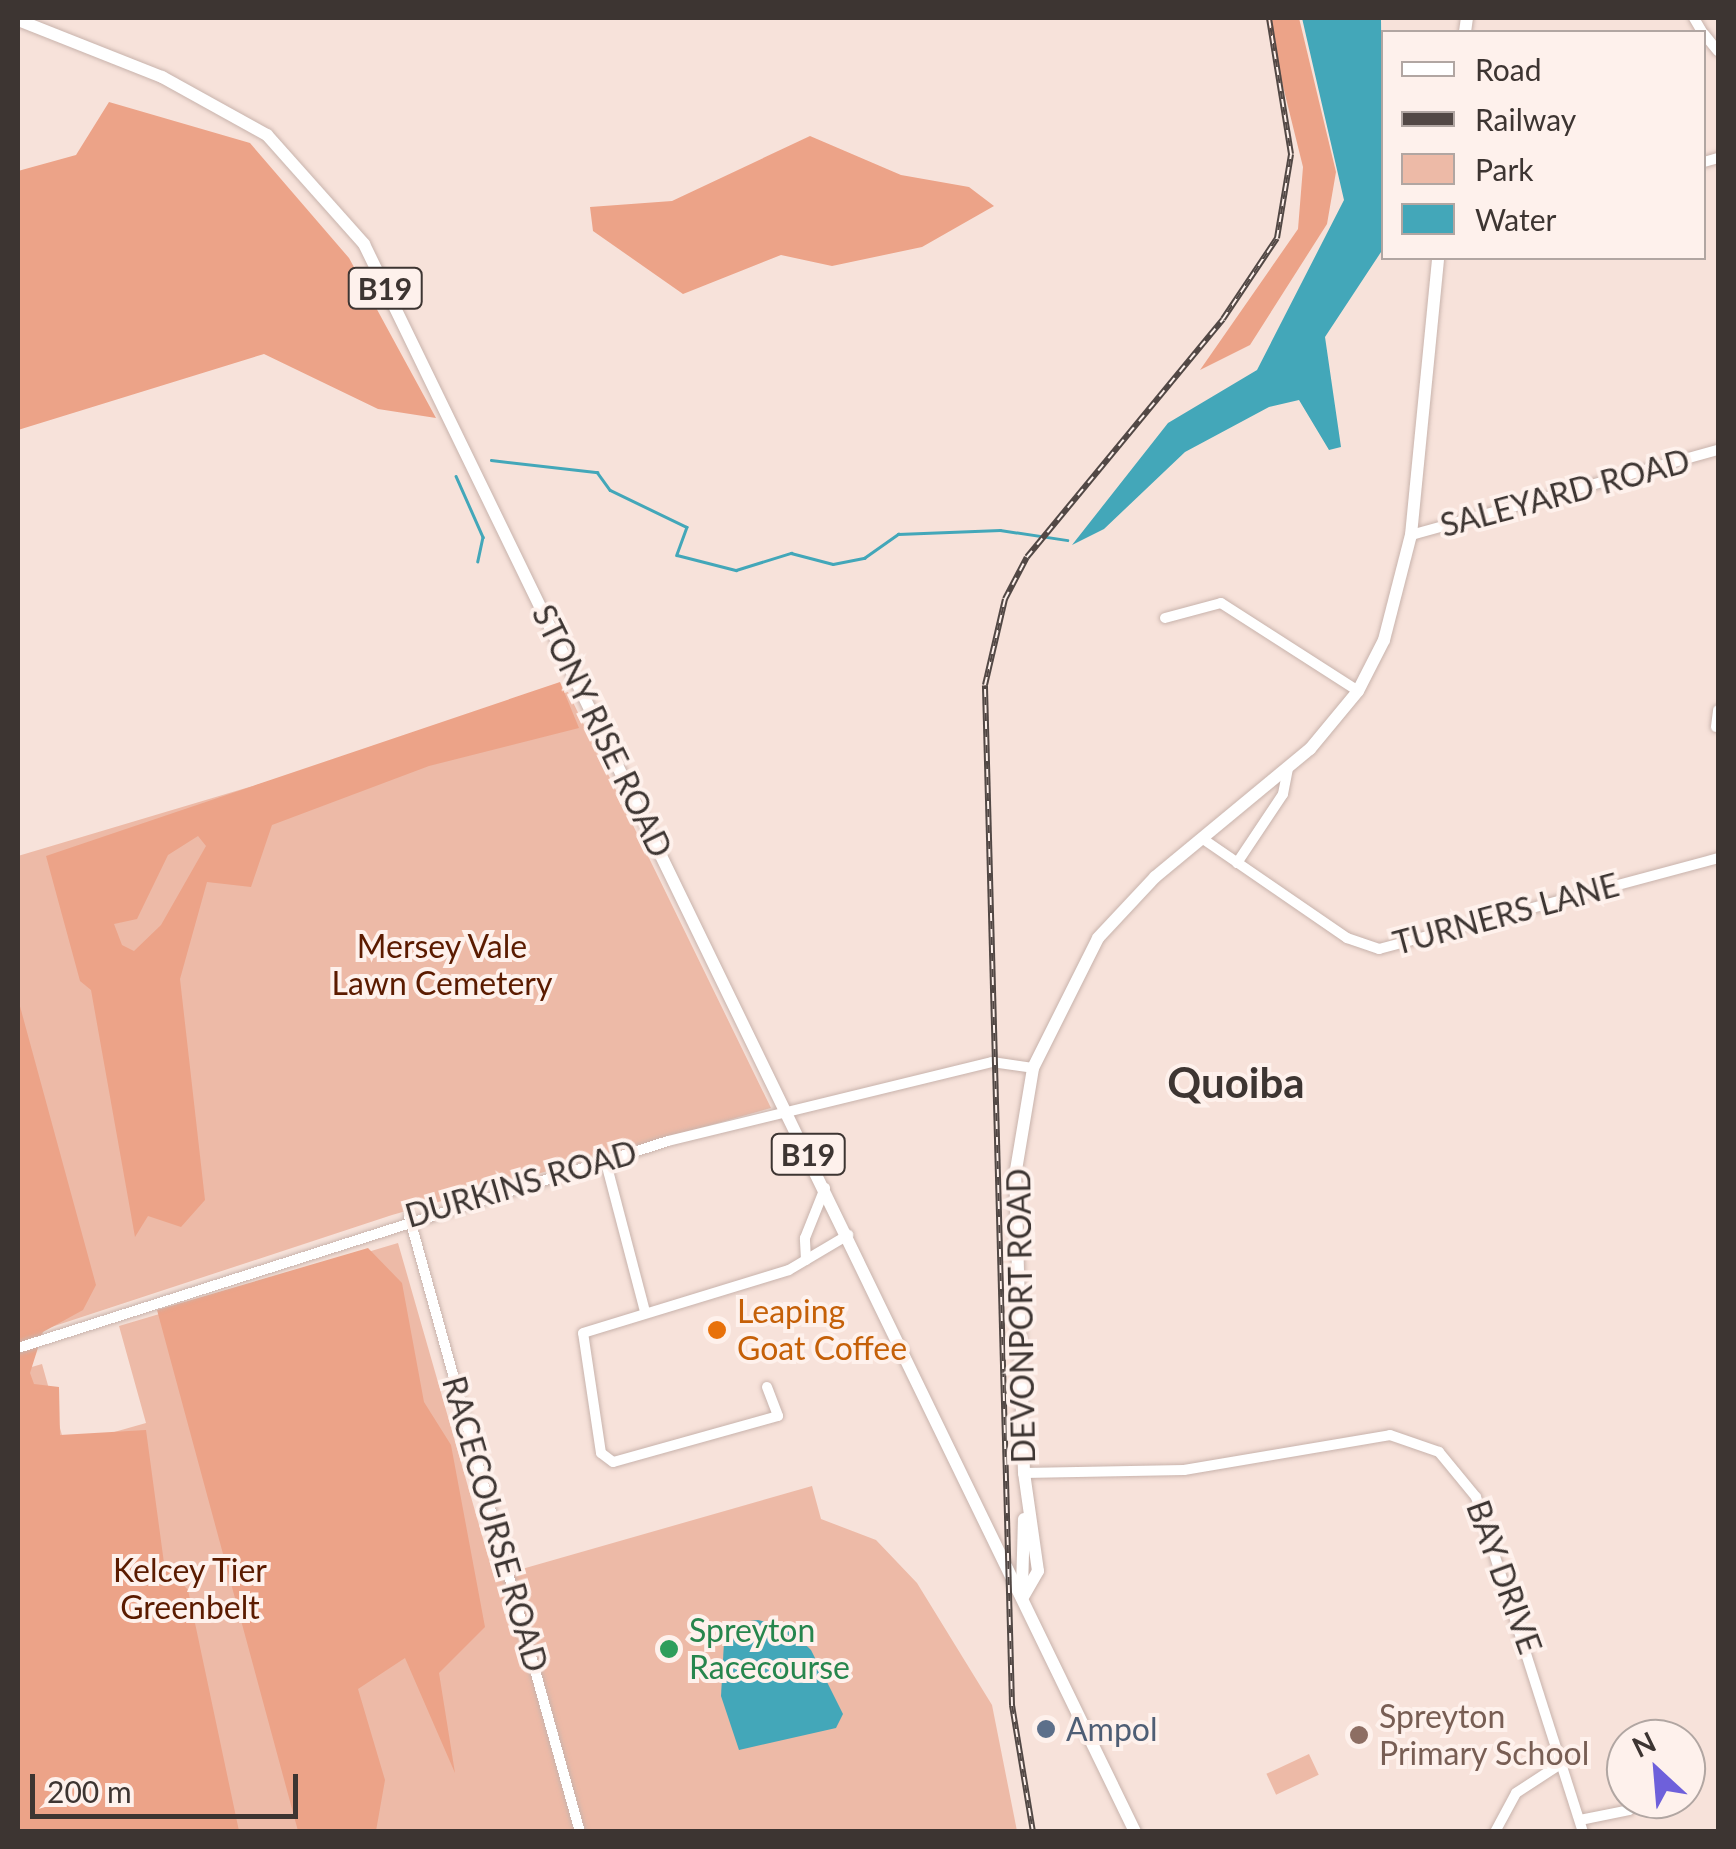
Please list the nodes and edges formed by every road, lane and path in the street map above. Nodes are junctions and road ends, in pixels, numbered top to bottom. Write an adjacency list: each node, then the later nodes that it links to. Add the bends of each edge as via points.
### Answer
1 (18, 20): 14 (main road, STONY RISE ROAD / B19, via 162,77 267,135 364,244)
2 (1438, 260): 4 (main road, DEVONPORT ROAD)
3 (1718, 450): 4 (street, SALEYARD ROAD)
4 (1411, 535): 6 (main road, DEVONPORT ROAD, via 1384,640)
5 (1165, 618): 6 (street, via 1221,603)
6 (1358, 691): 9 (main road, DEVONPORT ROAD)
7 (1718, 710): 8 (street)
8 (1716, 727)
9 (1288, 769): 10 (main road, DEVONPORT ROAD); 12 (street, DEVONPORT ROAD, via 1283,794)
10 (1203, 839): 12 (street, TURNERS LANE); 13 (main road, DEVONPORT ROAD, via 1098,938)
11 (1718, 858): 12 (street, TURNERS LANE, via 1379,948 1347,938)
12 (1237, 864)
13 (1033, 1068): 14 (street, DURKINS ROAD, via 992,1062); 23 (main road, DEVONPORT ROAD, via 1014,1176)
14 (788, 1116): 15 (street, DURKINS ROAD); 16 (main road, STONY RISE ROAD / B19)
15 (606, 1159): 17 (street, DURKINS ROAD); 20 (street)
16 (826, 1187): 18 (main road, STONY RISE ROAD / B19); 19 (street, via 804,1238)
17 (409, 1216): 21 (street, DURKINS ROAD); 28 (street, RACECOURSE ROAD)
18 (848, 1235): 19 (street); 24 (main road, STONY RISE ROAD / B19)
19 (806, 1260): 20 (street)
20 (644, 1312): 22 (street, via 583,1333 601,1453 613,1462 778,1416)
21 (18, 1348)
22 (766, 1387)
23 (1024, 1480): 24 (main road, DEVONPORT ROAD, via 1038,1572); 25 (street, BAY DRIVE, via 1184,1470 1379,1435 1439,1452 1476,1497)
24 (1024, 1598): 29 (main road, B19)
25 (1565, 1761): 27 (street, BAY DRIVE); 30 (street, via 1516,1793)
26 (1606, 1818): 27 (street)
27 (1582, 1826)
28 (580, 1832)
29 (1134, 1832)
30 (1495, 1832)

